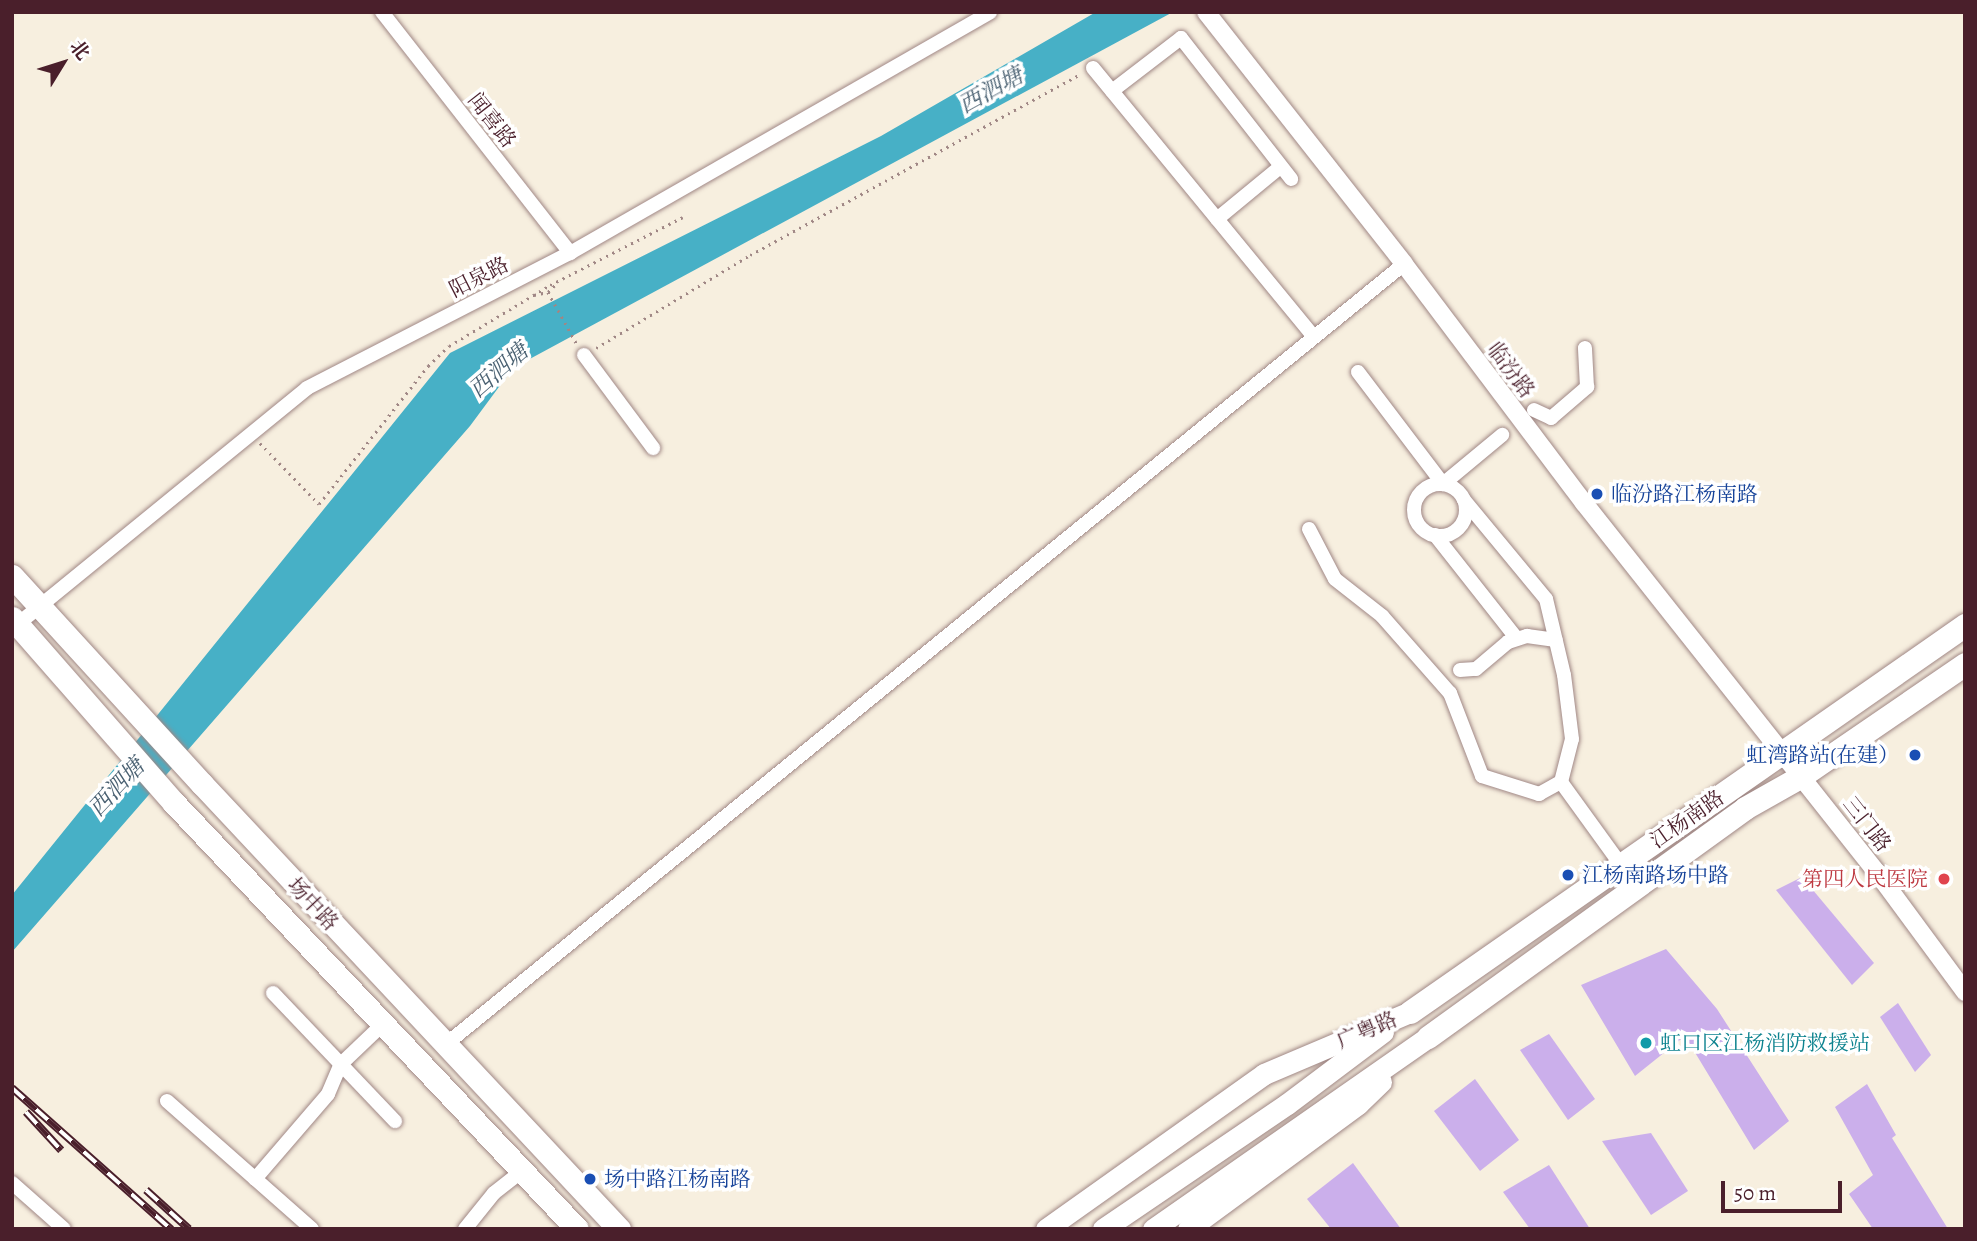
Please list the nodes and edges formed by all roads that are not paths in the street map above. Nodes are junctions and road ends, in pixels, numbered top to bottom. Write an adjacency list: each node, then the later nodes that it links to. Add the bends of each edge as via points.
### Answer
1 (382, 12): 9 (street, 闻喜路)
2 (990, 12): 9 (street, 阳泉路)
3 (1206, 12): 10 (street, 临汾路)
4 (1093, 68): 5 (street)
5 (1112, 91): 6 (street, via 1181,38); 8 (street)
6 (1280, 167): 7 (street); 8 (street)
7 (1291, 179)
8 (1217, 219): 11 (street)
9 (570, 253): 23 (street, 阳泉路, via 307,388)
10 (1404, 264): 11 (street); 30 (street, 临汾路, via 1584,503)
11 (1314, 337): 39 (street)
12 (1585, 348): 15 (street, via 1587,387 1550,418)
13 (581, 350): 17 (street)
14 (1358, 372): 18 (street)
15 (1534, 410)
16 (1502, 435): 18 (street)
17 (653, 448)
18 (1443, 484): 19 (street); 21 (street, via 1426,488 1414,507 1422,529)
19 (1464, 500): 21 (street, via 1461,525 1447,535); 27 (street, via 1546,599)
20 (1309, 529): 32 (street, via 1335,579 1382,616 1450,693 1482,776 1539,794)
21 (1435, 535): 26 (street)
22 (12, 576): 23 (main road, 场中路)
23 (40, 606): 24 (street, 阳泉路); 39 (main road, 场中路)
24 (15, 621): 37 (main road, 场中路, via 174,803)
25 (1965, 625): 30 (main road, 江杨南路)
26 (1517, 639): 27 (street); 29 (street, via 1476,668)
27 (1556, 640): 32 (street, via 1572,739)
28 (1965, 664): 31 (main road, 江杨南路)
29 (1460, 670)
30 (1782, 753): 31 (street, 三门路); 33 (main road, 江杨南路)
31 (1800, 777): 34 (street, 三门路); 38 (main road, 江杨南路, via 1745,808)
32 (1561, 782): 33 (street)
33 (1621, 865): 36 (main road, 江杨南路)
34 (1965, 992)
35 (273, 993): 40 (street)
36 (1410, 1012): 52 (main road, 广粤路, via 1264,1074); 53 (main road, 广粤路, via 1287,1104)
37 (383, 1024): 40 (street); 43 (main road, 场中路)
38 (1428, 1037): 47 (main road, 广粤路); 54 (main road, 广粤路, via 1358,1104)
39 (445, 1045): 51 (main road, 场中路)
40 (341, 1064): 42 (street); 44 (street, via 328,1094)
41 (167, 1101): 44 (street)
42 (395, 1121)
43 (522, 1171): 46 (street, via 494,1193); 50 (main road, 场中路)
44 (255, 1179): 49 (street)
45 (12, 1183): 48 (street)
46 (471, 1226)
47 (1157, 1226)
48 (64, 1229)
49 (312, 1229)
50 (577, 1229)
51 (619, 1229)
52 (1046, 1229)
53 (1104, 1229)
54 (1188, 1229)

